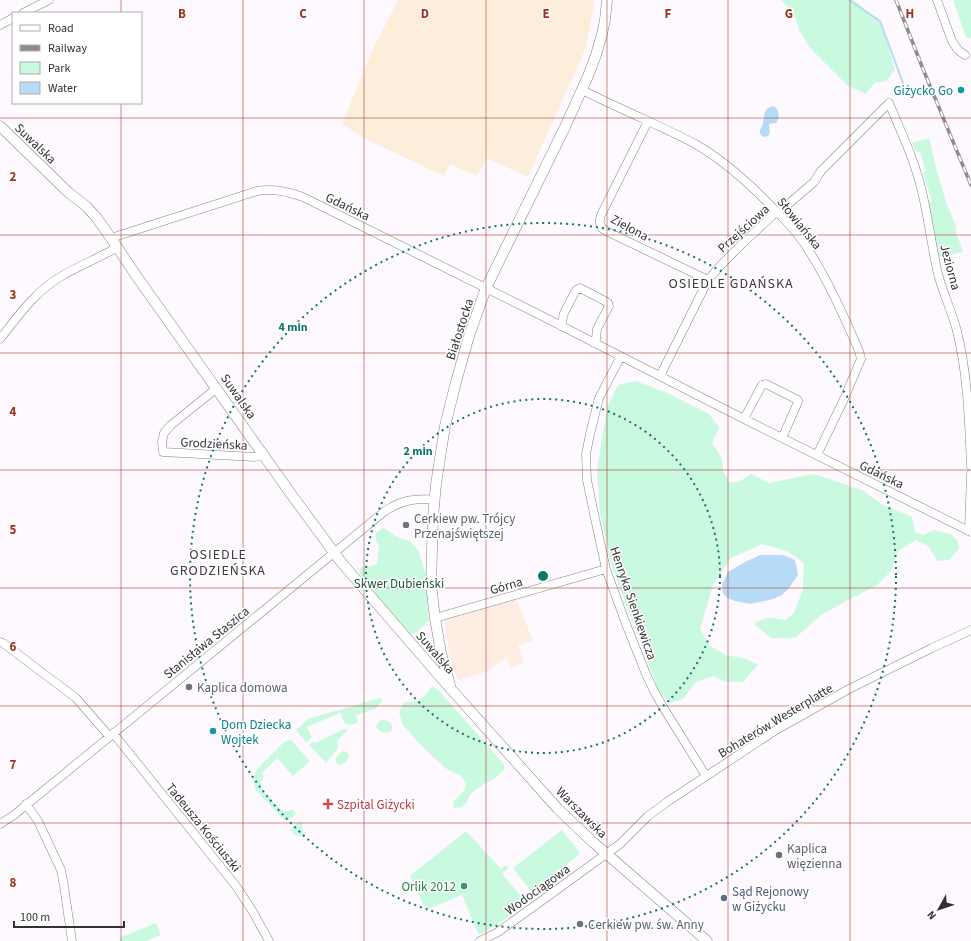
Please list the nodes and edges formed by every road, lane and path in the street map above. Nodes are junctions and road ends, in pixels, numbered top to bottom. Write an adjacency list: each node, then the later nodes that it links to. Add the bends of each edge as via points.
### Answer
1 (49, 0): 4 (street)
2 (607, 0): 8 (street, Białostocka, via 596,55)
3 (937, 0): 7 (street, via 952,41)
4 (25, 12)
5 (12, 19): 6 (street)
6 (0, 25)
7 (965, 55)
8 (582, 90): 10 (street, Słowiańska); 16 (street, Białostocka)
9 (889, 103): 12 (street, Przejściowa, via 821,171 814,182); 27 (street, Jeziorna, via 912,157 923,196 939,275 957,330 968,402)
10 (648, 121): 12 (street, Słowiańska, via 714,157 748,182); 15 (street, Zielona, via 599,222 604,230)
11 (0, 126): 13 (street, Suwalska, via 86,206)
12 (778, 213): 15 (street, Przejściowa, via 738,248); 26 (street, Słowiańska, via 804,243 860,351 861,359 844,400)
13 (112, 238): 14 (street, Suwalska); 16 (street, Gdańska, via 241,195 266,189 274,190 303,197)
14 (118, 247): 18 (street, via 47,286); 22 (street, Suwalska)
15 (708, 280): 21 (street, Przejściowa)
16 (486, 288): 17 (street, Gdańska); 29 (street, Białostocka, via 469,336 446,419)
17 (561, 326): 19 (street, Gdańska); 19 (street, via 564,313 576,290 580,288 605,301 609,306 597,329)
18 (0, 338)
19 (594, 343): 20 (street, Gdańska)
20 (620, 356): 21 (street, Gdańska); 32 (street, Henryka Sienkiewicza, via 599,398 586,454 588,480)
21 (660, 376): 23 (street, Gdańska)
22 (217, 388): 25 (street, Suwalska); 25 (street, Grodzieńska, via 164,433 163,452 255,457)
23 (744, 419): 24 (street, Gdańska); 24 (street, via 762,385 772,386 798,400)
24 (782, 438): 26 (street, Gdańska)
25 (263, 453): 31 (street, Suwalska)
26 (816, 455): 30 (street, Gdańska)
27 (971, 466)
28 (971, 474): 30 (street)
29 (435, 499): 31 (street, Stanisława Staszica, via 420,498 394,505); 33 (street, Białostocka, via 431,584)
30 (970, 532)
31 (335, 553): 36 (street, Suwalska); 37 (street, Stanisława Staszica)
32 (606, 569): 33 (street, Górna); 38 (street, Henryka Sienkiewicza, via 654,691)
33 (435, 618): 36 (street, Białostocka)
34 (971, 630): 38 (street, Bohaterów Westerplatte, via 849,690 776,730)
35 (0, 642): 37 (street, Tadeusza Kościuszki, via 76,698)
36 (451, 689): 41 (street, Warszawska, via 558,809)
37 (111, 735): 39 (street, Stanisława Staszica); 43 (street, Tadeusza Kościuszki, via 236,886)
38 (706, 776): 41 (street, Bohaterów Westerplatte, via 648,816)
39 (26, 804): 40 (street, Stanisława Staszica); 42 (street, via 38,821 61,870)
40 (0, 824)
41 (606, 854): 44 (street, Wodociągowa, via 504,928); 45 (street, Warszawska)
42 (72, 941)
43 (269, 941)
44 (480, 941)
45 (707, 941)

